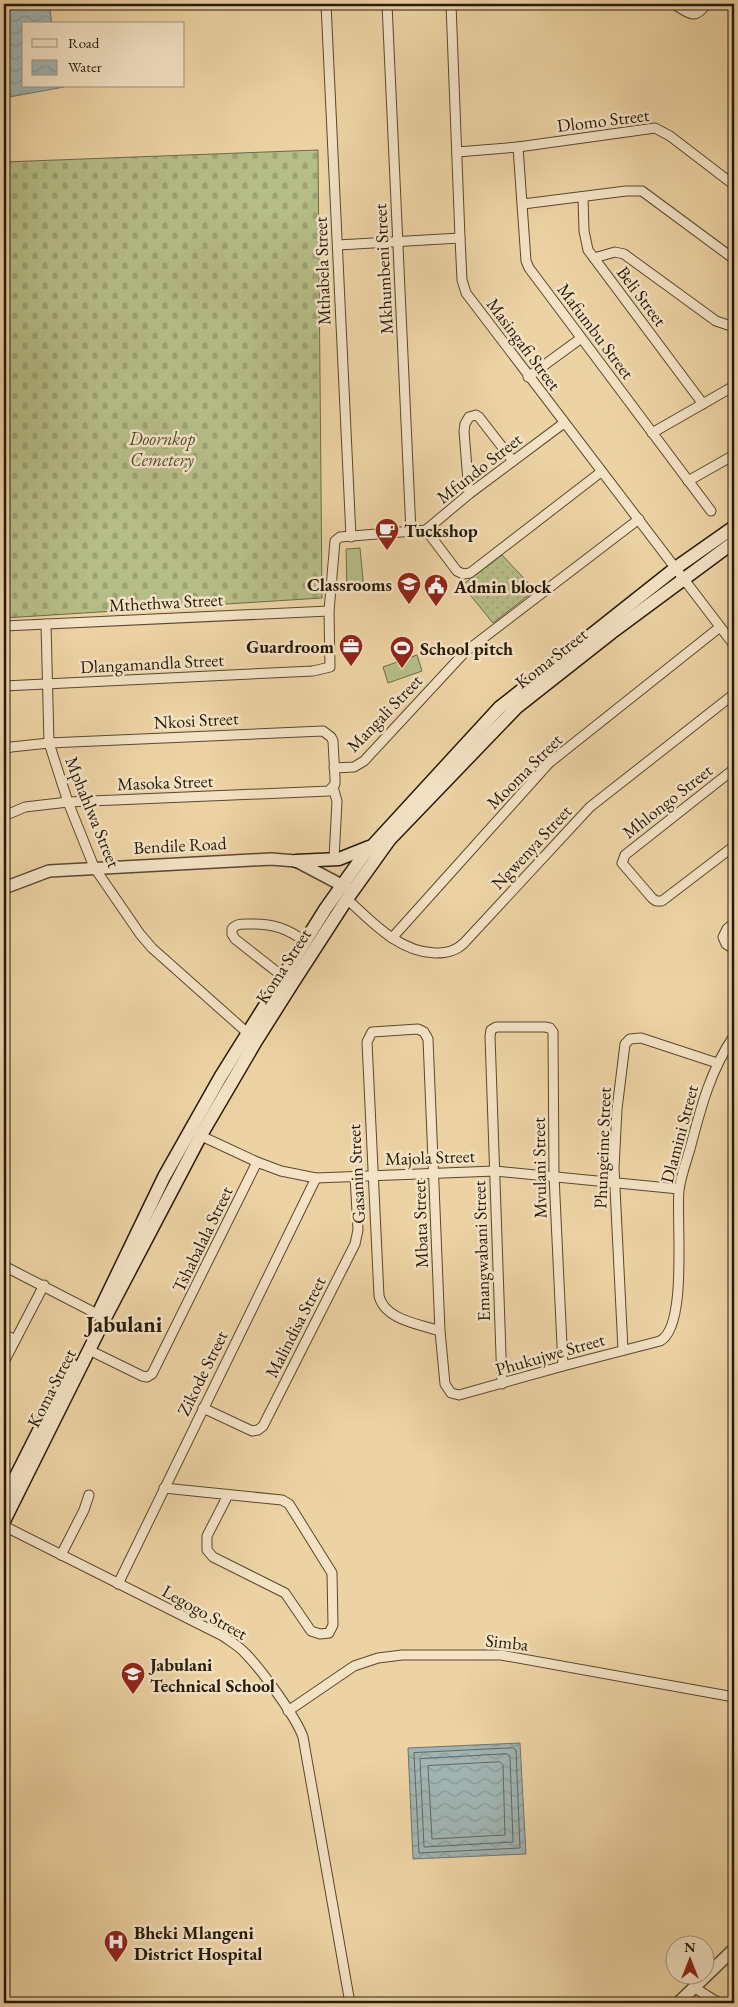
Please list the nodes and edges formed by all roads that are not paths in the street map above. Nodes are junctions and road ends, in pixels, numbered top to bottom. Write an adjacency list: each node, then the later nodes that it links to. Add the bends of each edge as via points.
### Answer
1 (326, 4): 13 (street, Mthabela Street)
2 (387, 4): 12 (street, Mkhumbeni Street)
3 (451, 4): 7 (street, Masingafi Street)
4 (674, 4): 5 (street, via 692,14 702,11)
5 (706, 4)
6 (518, 147): 7 (street, Dlomo Street); 8 (street, Dlomo Street, via 655,128); 10 (street, Mafumbu Street)
7 (458, 152): 11 (street, Masingafi Street)
8 (734, 185)
9 (583, 197): 10 (street); 14 (street, Beli Street, via 584,239); 15 (street, via 642,191)
10 (523, 204): 17 (street, Mafumbu Street, via 526,261)
11 (460, 238): 12 (street); 18 (street, Masingafi Street, via 462,280 466,293)
12 (398, 242): 13 (street); 32 (street, Mkhumbeni Street)
13 (338, 245): 33 (street, Mthabela Street)
14 (594, 258): 16 (street, via 615,252 624,254 716,321); 20 (street, Beli Street)
15 (734, 260)
16 (734, 327)
17 (580, 339): 18 (street); 22 (street, Mafumbu Street)
18 (528, 377): 21 (street, Masingafi Street)
19 (734, 386): 20 (street)
20 (703, 404): 22 (street)
21 (564, 423): 24 (street, Mfundo Street); 25 (street, Masingafi Street)
22 (652, 432): 26 (street, Mafumbu Street)
23 (734, 455): 26 (street)
24 (512, 461): 27 (street, Mfundo Street); 27 (street, via 479,417 469,418 464,431)
25 (601, 472): 29 (street, Masingafi Street); 31 (street, via 470,573 458,571)
26 (688, 481): 28 (street, Mafumbu Street)
27 (469, 494): 31 (street, Mfundo Street)
28 (711, 511)
29 (639, 519): 35 (street, Masingafi Street); 46 (street, Mangali Street, via 465,652 364,761 354,767)
30 (734, 528): 35 (main road, Koma Street)
31 (426, 530): 32 (street)
32 (411, 532): 33 (street)
33 (351, 537): 36 (street, via 340,537 333,545)
34 (734, 542): 35 (main road, Koma Street)
35 (680, 573): 39 (street, Masingafi Street); 51 (main road, Koma Street, via 499,708); 58 (main road, Koma Street, via 611,633 506,716 390,839)
36 (329, 610): 37 (street, Mthethwa Street); 41 (street, Dlangamandla Street, via 330,666 313,671)
37 (46, 624): 38 (street, Mthethwa Street); 41 (street, Mphahlwa Street)
38 (4, 626)
39 (720, 627): 40 (street, Masingafi Street); 60 (street, Mooma Street, via 549,763)
40 (734, 645)
41 (47, 684): 42 (street, Dlangamandla Street); 44 (street, Mphahlwa Street)
42 (4, 686)
43 (734, 694): 60 (street, Ngwenya Street, via 590,807 461,946 448,952 430,952 408,947)
44 (49, 743): 45 (street, Nkosi Street); 46 (street, Nkosi Street, via 323,731 334,741); 49 (street, Mphahlwa Street)
45 (4, 750)
46 (334, 768): 48 (street, Nkosi Street, via 335,784)
47 (734, 769): 52 (street, Mhlongo Street, via 625,855 622,861 652,898 662,902)
48 (331, 789): 49 (street, Masoka Street); 53 (street, Nkosi Street, via 336,801)
49 (68, 802): 50 (street, Masoka Street, via 25,807); 55 (street, Mphahlwa Street)
50 (4, 816)
51 (373, 846): 53 (main road); 56 (main road, Koma Street)
52 (734, 846)
53 (334, 859): 54 (main road)
54 (296, 861): 55 (street, Bendile Road, via 271,858); 56 (street, Bendile Road)
55 (94, 867): 57 (street, Bendile Road, via 49,871); 67 (street, Mphahlwa Street, via 152,948)
56 (342, 884): 58 (street, Bendile Road); 61 (main road, Koma Street)
57 (4, 888)
58 (350, 895): 60 (street, Ngwenya Street); 63 (main road, Koma Street)
59 (734, 923): 62 (street, via 724,937 726,944)
60 (392, 938)
61 (306, 942): 63 (main road, Koma Street); 63 (street, via 272,924 233,926 234,940)
62 (734, 949)
63 (288, 980): 67 (main road, Koma Street)
64 (492, 1029): 71 (street, Emangwabani Street); 75 (street, Mvulani Street, via 545,1027 552,1031)
65 (425, 1034): 72 (street, Mbata Street); 74 (street, Gasanin Street, via 415,1029 373,1032 367,1040)
66 (734, 1036): 68 (street, Dlamini Street)
67 (251, 1037): 69 (main road, Koma Street)
68 (717, 1063): 77 (street, Phungeime Street, via 641,1038 627,1042 617,1109); 78 (street, Dlamini Street)
69 (195, 1133): 70 (street, Majola Street); 81 (main road, Koma Street)
70 (257, 1162): 76 (street, Majola Street); 86 (street, Tshabalala Street, via 152,1374 142,1376)
71 (495, 1171): 72 (street, Majola Street); 75 (street, Majola Street); 91 (street, Emangwabani Street)
72 (434, 1174): 74 (street, Majola Street); 82 (street, Mbata Street)
73 (355, 1176): 74 (street, Majola Street); 76 (street, Majola Street); 92 (street, Malindisa Street, via 358,1230 355,1244 263,1426 248,1430)
74 (373, 1176): 82 (street, Gasanin Street, via 380,1302 389,1312)
75 (554, 1176): 77 (street, Majola Street); 89 (street, Mvulani Street)
76 (316, 1178): 92 (street, Zikode Street)
77 (614, 1183): 78 (street, Majola Street); 87 (street, Phungeime Street)
78 (679, 1189): 84 (street, Dlamini Street, via 678,1282 674,1319)
79 (4, 1266): 80 (street)
80 (44, 1285): 81 (street); 85 (street)
81 (102, 1316): 86 (main road, Koma Street); 96 (main road, Koma Street)
82 (440, 1331): 90 (street, Mbata Street)
83 (4, 1334): 85 (street)
84 (667, 1336): 87 (street, Phukujwe Street, via 660,1341)
85 (15, 1340): 88 (street)
86 (89, 1350): 97 (main road, Koma Street)
87 (623, 1350): 89 (street, Phukujwe Street)
88 (4, 1362)
89 (563, 1366): 91 (street, Phukujwe Street)
90 (445, 1384): 91 (street, Phukujwe Street, via 451,1393 462,1395)
91 (502, 1384)
92 (203, 1408): 93 (street, Zikode Street)
93 (164, 1488): 95 (street); 100 (street, Zikode Street)
94 (89, 1495): 99 (street)
95 (228, 1495): 95 (street, via 207,1536 207,1550 213,1557 285,1593 311,1631 329,1633 333,1625 332,1573 290,1505 283,1501)
96 (4, 1500)
97 (4, 1521)
98 (4, 1526): 99 (street, Legogo Street)
99 (62, 1554): 100 (street, Legogo Street)
100 (118, 1584): 102 (street, Legogo Street, via 234,1643 250,1658)
101 (734, 1697): 102 (street, Simba, via 500,1656 402,1655 354,1666)
102 (288, 1711): 105 (street, Legogo Street, via 305,1746)
103 (734, 1949): 104 (street)
104 (696, 1988): 106 (street); 107 (street)
105 (350, 2003)
106 (678, 2003)
107 (719, 2003)

